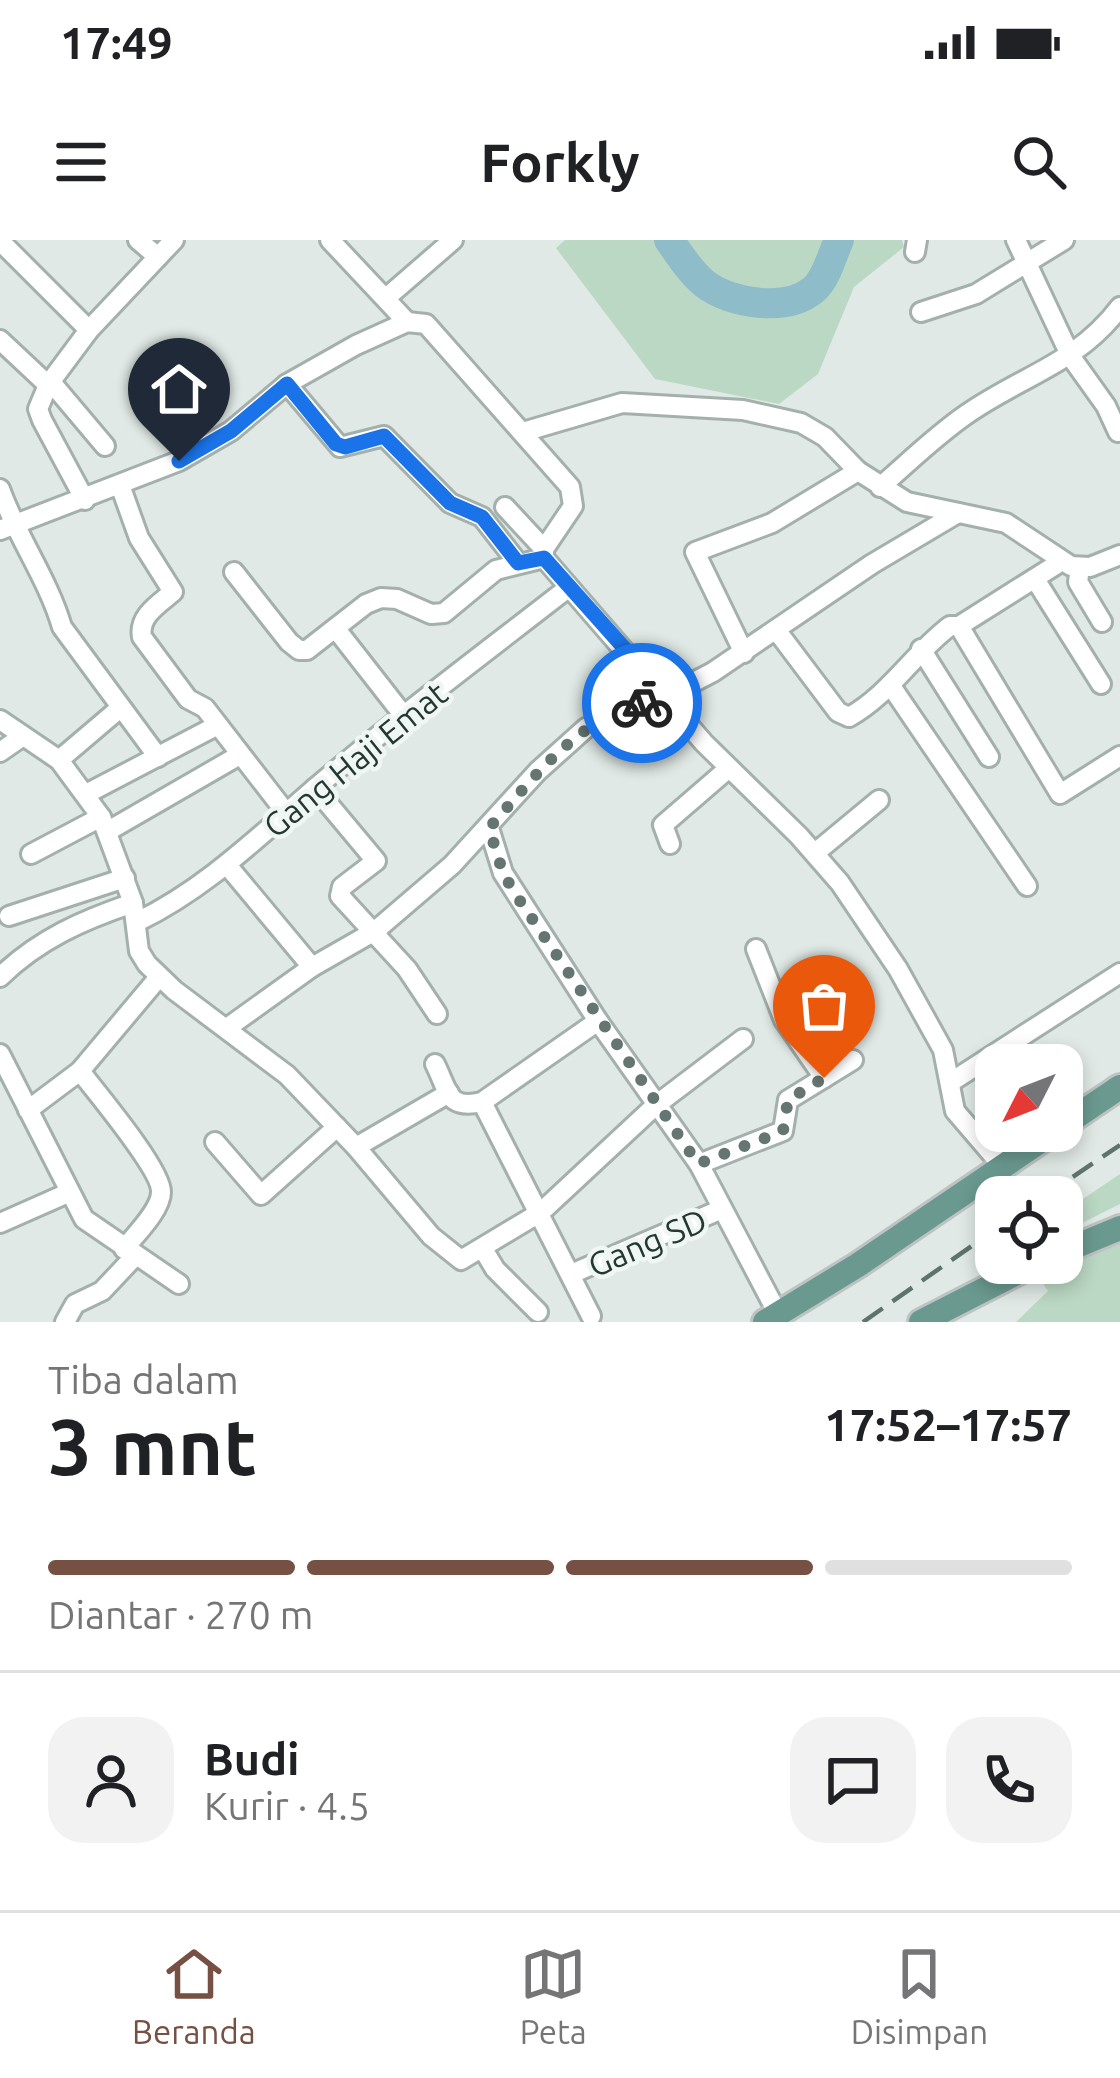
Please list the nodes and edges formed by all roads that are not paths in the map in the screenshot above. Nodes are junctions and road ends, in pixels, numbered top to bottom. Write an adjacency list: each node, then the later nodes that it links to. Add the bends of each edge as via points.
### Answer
1 (138, 240): 8 (street)
2 (174, 240): 8 (street)
3 (330, 240): 10 (street)
4 (453, 240): 10 (street)
5 (1016, 240): 9 (street)
6 (1064, 240): 9 (street)
7 (0, 241): 14 (street)
8 (158, 257): 14 (street)
9 (1029, 264): 12 (street); 16 (street)
10 (386, 298): 13 (street)
11 (1120, 307): 16 (street)
12 (921, 312)
13 (407, 322): 18 (street); 19 (street, via 431,328)
14 (89, 330): 17 (street)
15 (0, 340): 17 (street)
16 (1071, 357): 20 (street); 24 (street, via 966,415)
17 (50, 384): 21 (street); 26 (street, via 41,420)
18 (287, 384): 23 (street, via 207,447); 32 (street, via 340,446 384,436 450,503 482,517)
19 (524, 432): 22 (street, via 622,403 743,410 812,429); 30 (street, via 574,495)
20 (1118, 432)
21 (105, 446)
22 (858, 471): 24 (street); 42 (street, via 772,523 695,552)
23 (119, 485): 26 (street); 49 (street, via 139,538 173,592 146,616 142,637)
24 (880, 488): 28 (street)
25 (0, 489): 29 (street)
26 (85, 500): 29 (street)
27 (505, 507): 30 (street)
28 (958, 513): 33 (street, via 1019,529); 40 (street)
29 (6, 526): 46 (street)
30 (544, 554): 32 (street); 36 (street)
31 (1120, 555): 33 (street)
32 (518, 563): 39 (street, via 496,570 444,614 381,598)
33 (1071, 565): 35 (street); 37 (street)
34 (234, 572): 39 (street, via 299,650)
35 (1035, 579): 38 (street); 43 (street)
36 (568, 588): 45 (street); 47 (street, Gang Haji Emat)
37 (1102, 622)
38 (959, 626): 41 (street); 53 (street, via 1060,794)
39 (336, 628): 47 (street)
40 (777, 632): 42 (street); 44 (street, via 845,717)
41 (921, 650): 44 (street); 55 (street)
42 (744, 653): 45 (street)
43 (1101, 684)
44 (891, 686): 69 (street)
45 (667, 696): 57 (street); 63 (street, via 586,728)
46 (119, 709): 54 (street); 56 (street)
47 (404, 716): 58 (street, Gang Haji Emat)
48 (0, 720): 50 (street)
49 (216, 726): 52 (street); 54 (street)
50 (23, 736): 51 (street); 56 (street)
51 (0, 752)
52 (238, 756): 61 (street); 62 (street)
53 (1120, 756)
54 (158, 757): 59 (street)
55 (989, 757)
56 (59, 760): 59 (street)
57 (729, 768): 64 (street, via 663,825); 65 (street)
58 (315, 788): 61 (street, Gang Haji Emat); 72 (street, via 376,861 339,891)
59 (86, 794): 62 (street)
60 (879, 800): 65 (street)
61 (286, 814): 67 (street, Gang Haji Emat)
62 (104, 824): 66 (street); 68 (street)
63 (489, 828): 72 (street); 79 (street, via 503,873)
64 (670, 844)
65 (815, 853): 87 (street, via 898,969 943,1050)
66 (31, 854)
67 (226, 866): 70 (street, Gang Haji Emat, via 177,904); 74 (street)
68 (125, 878): 70 (street); 71 (street)
69 (1027, 886)
70 (135, 912): 76 (street, Gang Haji Emat, via 60,932); 77 (street, via 139,951)
71 (9, 916)
72 (375, 931): 74 (street); 78 (street)
73 (756, 949): 86 (street, via 784,1020)
74 (312, 967): 80 (street)
75 (1120, 973): 87 (street)
76 (0, 977)
77 (159, 977): 80 (street); 85 (street)
78 (437, 1014)
79 (598, 1021): 90 (street); 91 (street)
80 (227, 1028): 94 (street)
81 (743, 1039): 91 (street)
82 (0, 1054): 92 (street)
83 (853, 1060): 86 (street)
84 (435, 1064): 89 (street)
85 (80, 1071): 92 (street); 107 (street, via 162,1191)
86 (824, 1078): 98 (street, via 788,1100 783,1131)
87 (951, 1082): 99 (street, via 961,1120)
88 (1120, 1087): 93 (main road)
89 (449, 1093): 90 (street, via 463,1106); 96 (street)
90 (482, 1102): 102 (street, Gang SD)
91 (656, 1105): 98 (street); 102 (street)
92 (28, 1111): 100 (street)
93 (1083, 1112)
94 (337, 1127): 95 (street, via 261,1195); 96 (street)
95 (214, 1142)
96 (356, 1148): 106 (street, via 448,1252 461,1260)
97 (1025, 1152): 99 (main road)
98 (698, 1164): 101 (street)
99 (1003, 1167): 113 (main road)
100 (68, 1193): 103 (street); 107 (street, via 84,1219)
101 (722, 1209): 108 (street, Gang SD); 113 (street)
102 (541, 1211): 106 (street); 108 (street, Gang SD)
103 (0, 1223)
104 (1120, 1228): 105 (main road)
105 (1083, 1243)
106 (483, 1249): 111 (street)
107 (129, 1253): 109 (street); 114 (street)
108 (571, 1274): 112 (street, Gang SD)
109 (179, 1284)
110 (995, 1284): 115 (main road)
111 (538, 1312)
112 (591, 1316)
113 (771, 1318)
114 (65, 1322)
115 (921, 1322)

